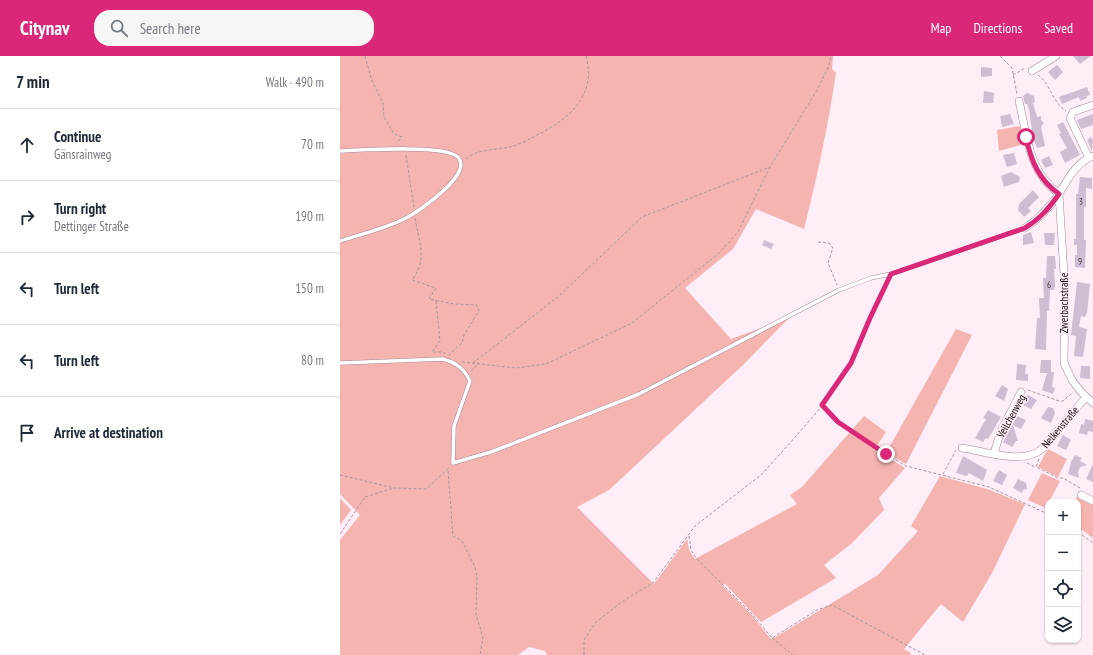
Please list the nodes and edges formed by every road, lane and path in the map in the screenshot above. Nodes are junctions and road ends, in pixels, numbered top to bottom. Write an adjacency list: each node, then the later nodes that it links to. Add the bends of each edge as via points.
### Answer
1 (365, 56): 11 (path, via 372,81 383,103 384,117 394,134 401,135 402,138)
2 (586, 56): 15 (path, via 589,75 586,88 573,111 563,120 513,146 473,154)
3 (831, 56): 16 (path, via 817,90)
4 (1000, 56): 7 (path, via 1012,68)
5 (1056, 56): 6 (street)
6 (1032, 71): 7 (path, via 1025,68); 10 (path, via 1041,76 1061,108)
7 (1013, 75): 8 (path)
8 (1019, 100): 17 (street, via 1034,165 1042,178)
9 (1093, 105): 10 (street)
10 (1071, 114): 14 (street, via 1071,121)
11 (395, 147)
12 (340, 151): 15 (lane, via 433,151 456,156)
13 (407, 157): 18 (path)
14 (1092, 157): 17 (street, via 1076,168)
15 (461, 163): 19 (lane, via 461,170 444,191)
16 (770, 167): 28 (path, via 642,217 559,296); 29 (path, via 738,232 718,254 632,323 546,364 516,368)
17 (1059, 194): 20 (street, via 1042,215); 31 (street, Zwerbachstraße, via 1065,291 1064,363)
18 (413, 201)
19 (415, 212): 21 (lane, via 406,219); 25 (path, via 422,254 420,270 412,280 436,288 429,299)
20 (1025, 228): 23 (lane)
21 (340, 241)
22 (818, 242): 24 (path, via 829,243 833,248 828,263)
23 (891, 274): 24 (lane); 35 (path, via 851,363)
24 (838, 290): 30 (lane, via 639,394 491,452 453,462 454,426)
25 (436, 301): 25 (path, via 477,305 479,311 462,343 449,355 432,352 440,341)
26 (451, 361): 27 (lane, via 443,359); 28 (path); 30 (lane, via 464,370)
27 (340, 363)
28 (472, 363): 29 (path)
29 (480, 364): 30 (path, via 470,371)
30 (470, 381)
31 (1077, 387): 32 (path, Veilchenweg, via 1063,401 1031,390); 33 (street, Zwerbachstraße)
32 (1022, 392): 38 (street, Veilchenweg, via 1001,431)
33 (1086, 397): 34 (street, Zwerbachstraße); 37 (street, Nelkenstraße)
34 (1093, 402)
35 (822, 405): 42 (path, via 850,432 906,466); 48 (path, via 761,474)
36 (962, 448): 38 (street, Nelkenstraße); 42 (path, via 956,450)
37 (1039, 452): 38 (street, Nelkenstraße, via 1023,457); 40 (path, via 1041,456)
38 (994, 453)
39 (1031, 465): 40 (path)
40 (1036, 467): 44 (path, via 1079,486)
41 (340, 475): 43 (path)
42 (942, 475): 46 (path, via 989,487)
43 (394, 488): 47 (path, via 365,497); 52 (path, via 426,490 448,471 453,536 462,541 475,566 477,576 476,615 483,637)
44 (1081, 495): 45 (street)
45 (1093, 501)
46 (1045, 513)
47 (340, 534)
48 (688, 534): 51 (path, via 691,550 697,560 752,614); 53 (path, via 653,583 622,601 596,622 584,640)
49 (1081, 534): 50 (path)
50 (1093, 543)
51 (772, 638): 54 (path); 55 (path, via 817,610 832,605)
52 (480, 655)
53 (584, 655)
54 (793, 655)
55 (925, 655)

